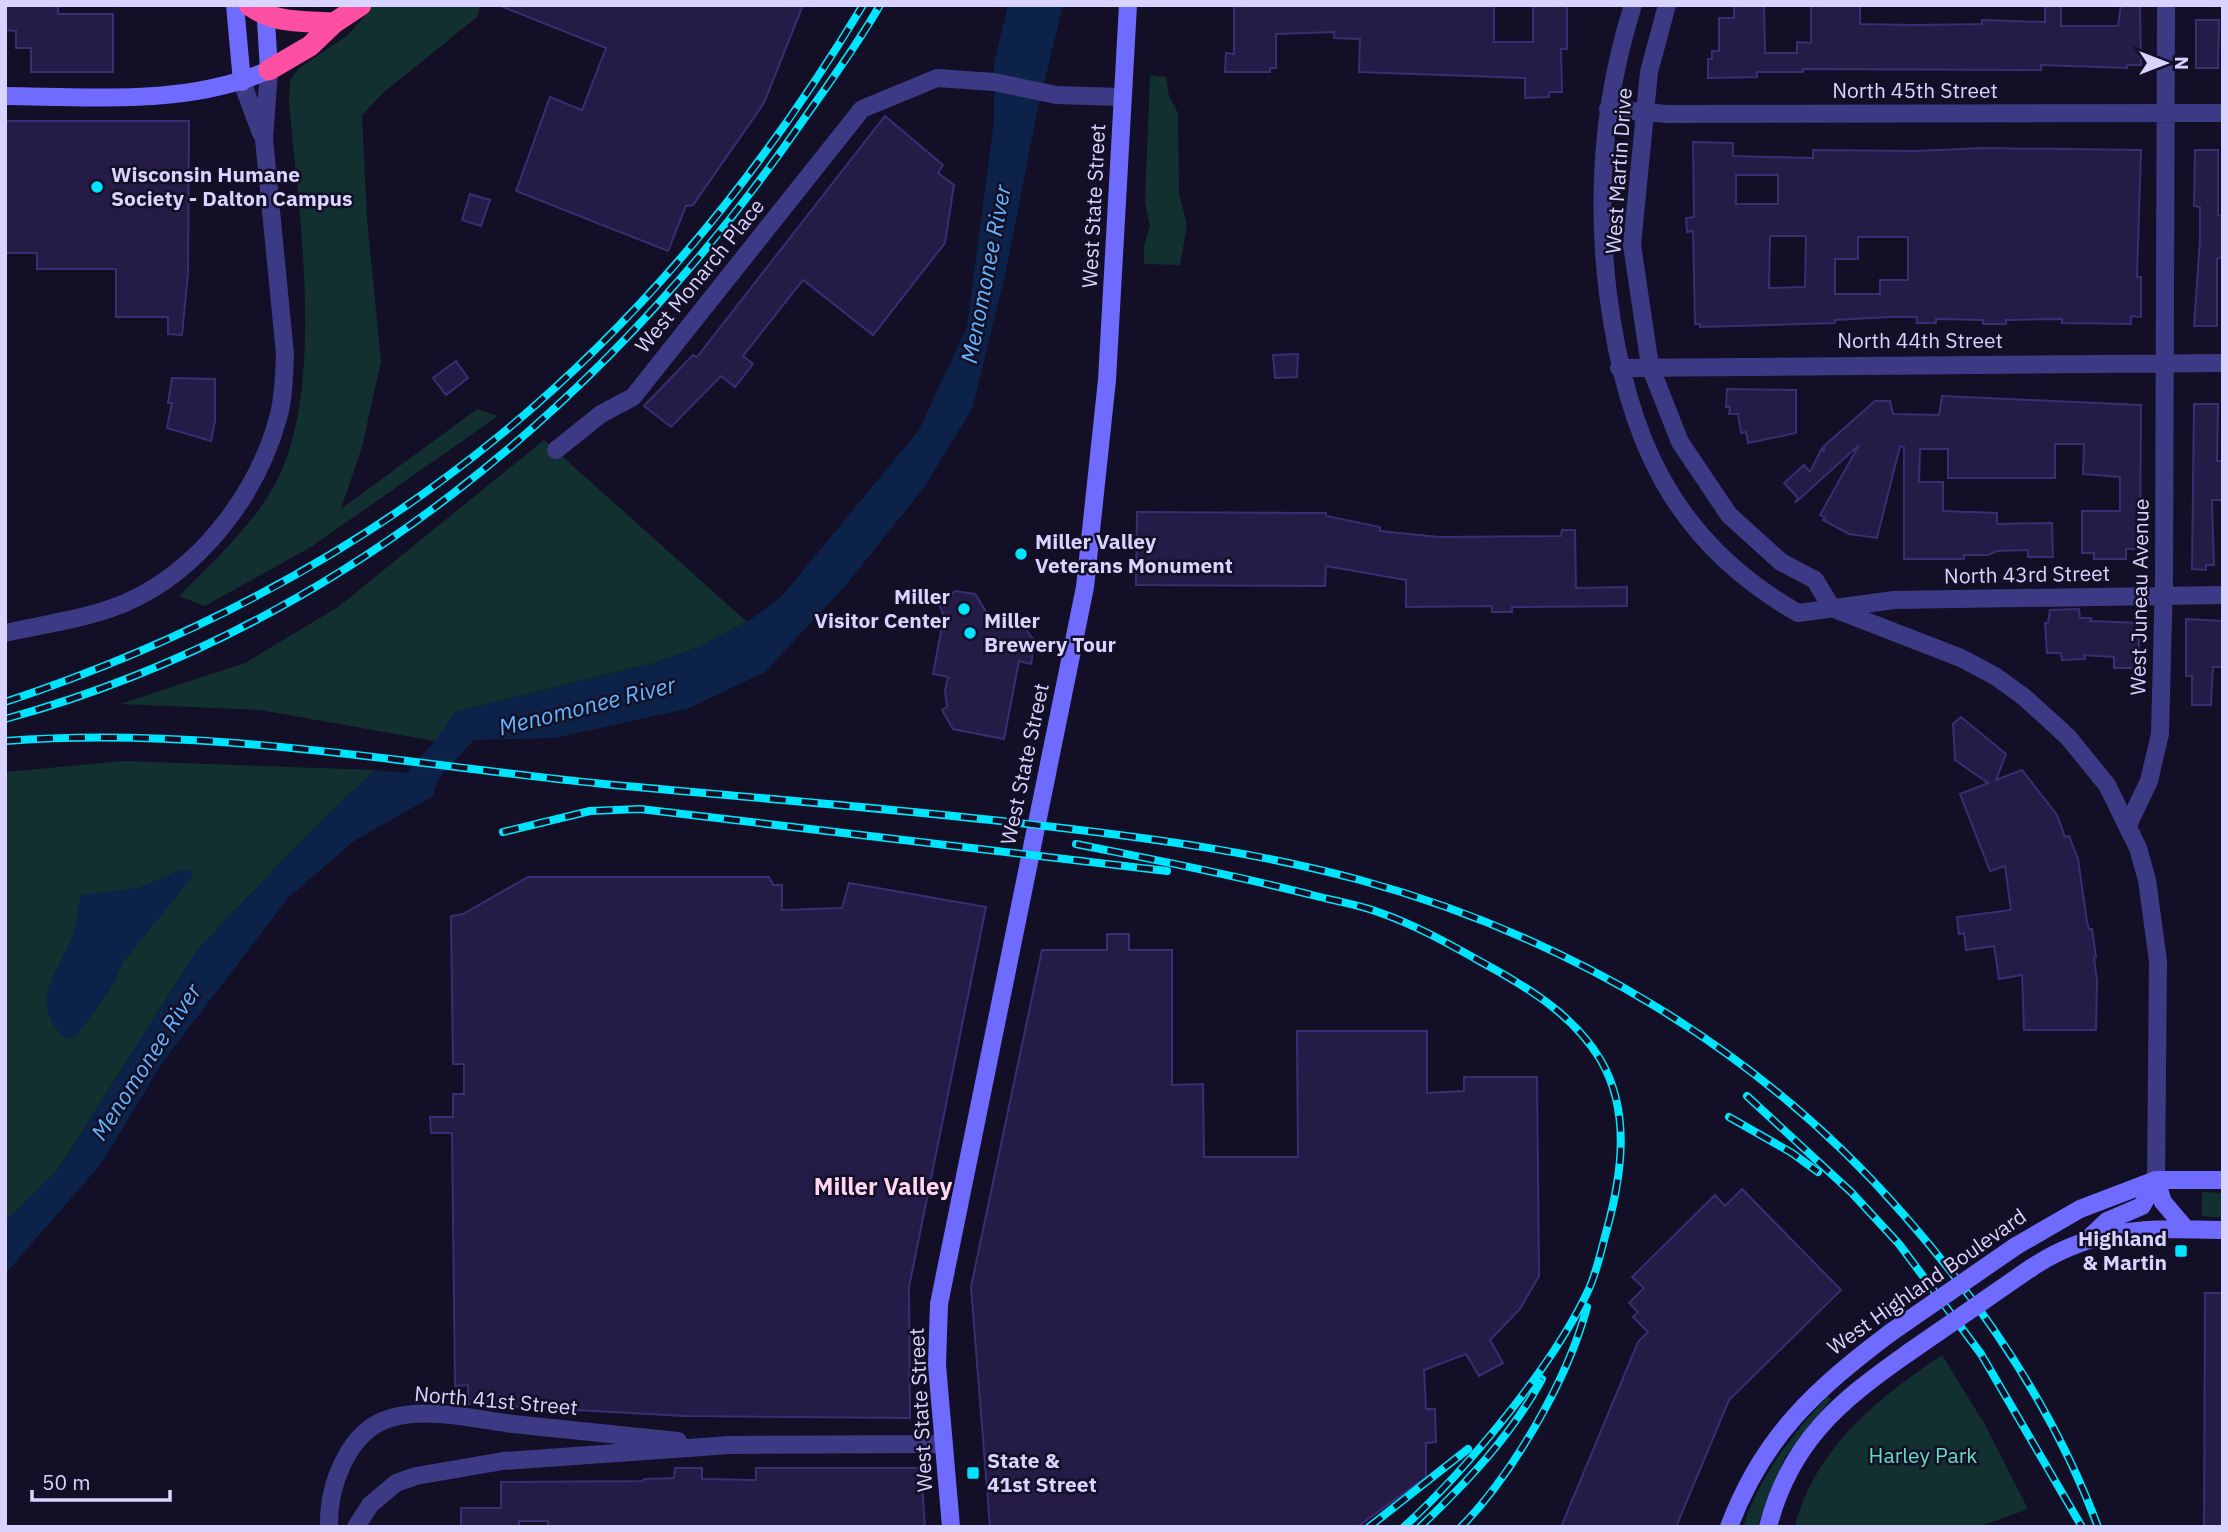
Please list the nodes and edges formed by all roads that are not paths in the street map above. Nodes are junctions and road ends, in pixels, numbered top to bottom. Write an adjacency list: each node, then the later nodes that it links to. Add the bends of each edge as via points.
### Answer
1 (235, 5): 10 (street)
2 (360, 5): 8 (highway)
3 (1128, 5): 12 (street, West State Street)
4 (1633, 5): 13 (street, West Martin Drive)
5 (1667, 5): 14 (street, West Martin Drive, via 1649,72)
6 (2166, 5): 15 (street, West Juneau Avenue)
7 (260, 9): 8 (highway, via 284,21); 9 (street)
8 (334, 23): 9 (highway, via 310,46)
9 (269, 70): 10 (street); 17 (street)
10 (242, 82): 11 (street, via 146,96); 17 (street)
11 (5, 96)
12 (1121, 97): 22 (street, West Monarch Place, via 1056,95 994,82 937,78 862,109 633,397 601,414); 33 (street, West State Street, via 1108,369 1085,587 939,1304 937,1365)
13 (1608, 109): 14 (street, North 45th Street); 21 (street, West Martin Drive, via 1602,180 1603,254)
14 (1644, 113): 15 (street, North 45th Street); 20 (street, West Martin Drive, via 1632,244)
15 (2165, 113): 16 (street, North 45th Street); 18 (street, West Juneau Avenue)
16 (2223, 113)
17 (264, 139): 26 (street, via 285,354 278,417 256,475 235,508 188,563 151,590 98,613)
18 (2165, 363): 19 (street, North 44th Street); 20 (street, North 44th Street); 23 (street, West Juneau Avenue)
19 (2223, 363)
20 (1650, 366): 21 (street, North 44th Street); 25 (street, West Martin Drive, via 1680,442 1729,515 1781,562 1815,580)
21 (1619, 368): 25 (street, West Martin Drive, via 1640,437 1697,532 1749,580 1789,607 1798,612)
22 (556, 450)
23 (2164, 595): 24 (street, North 43rd Street); 25 (street, North 43rd Street, via 1894,600); 27 (street, West Juneau Avenue, via 2160,734 2149,781)
24 (2223, 595)
25 (1832, 608): 27 (street, West Martin Drive, via 1961,658 2024,697 2084,755 2107,785)
26 (5, 633)
27 (2128, 825): 28 (street, via 2147,880 2158,961)
28 (2156, 1180): 29 (street, West Highland Boulevard); 30 (street, via 2163,1202); 32 (street, via 2142,1206 2107,1221); 38 (street, West Highland Boulevard, bridge, via 2080,1209 2016,1246 1834,1376 1789,1422 1752,1476)
29 (2223, 1180)
30 (2186, 1229): 31 (street); 32 (street, via 2143,1229)
31 (2223, 1230)
32 (2090, 1237): 39 (street, bridge, via 2031,1268 1858,1388 1822,1423 1787,1476)
33 (943, 1444): 34 (street, North 41st Street); 37 (street, West State Street)
34 (730, 1446): 35 (street, North 41st Street, via 417,1414 391,1418 357,1439 346,1457 334,1489); 36 (street, North 41st Street, via 503,1461 416,1476 381,1494)
35 (329, 1527)
36 (356, 1527)
37 (951, 1527)
38 (1729, 1527)
39 (1768, 1527)

